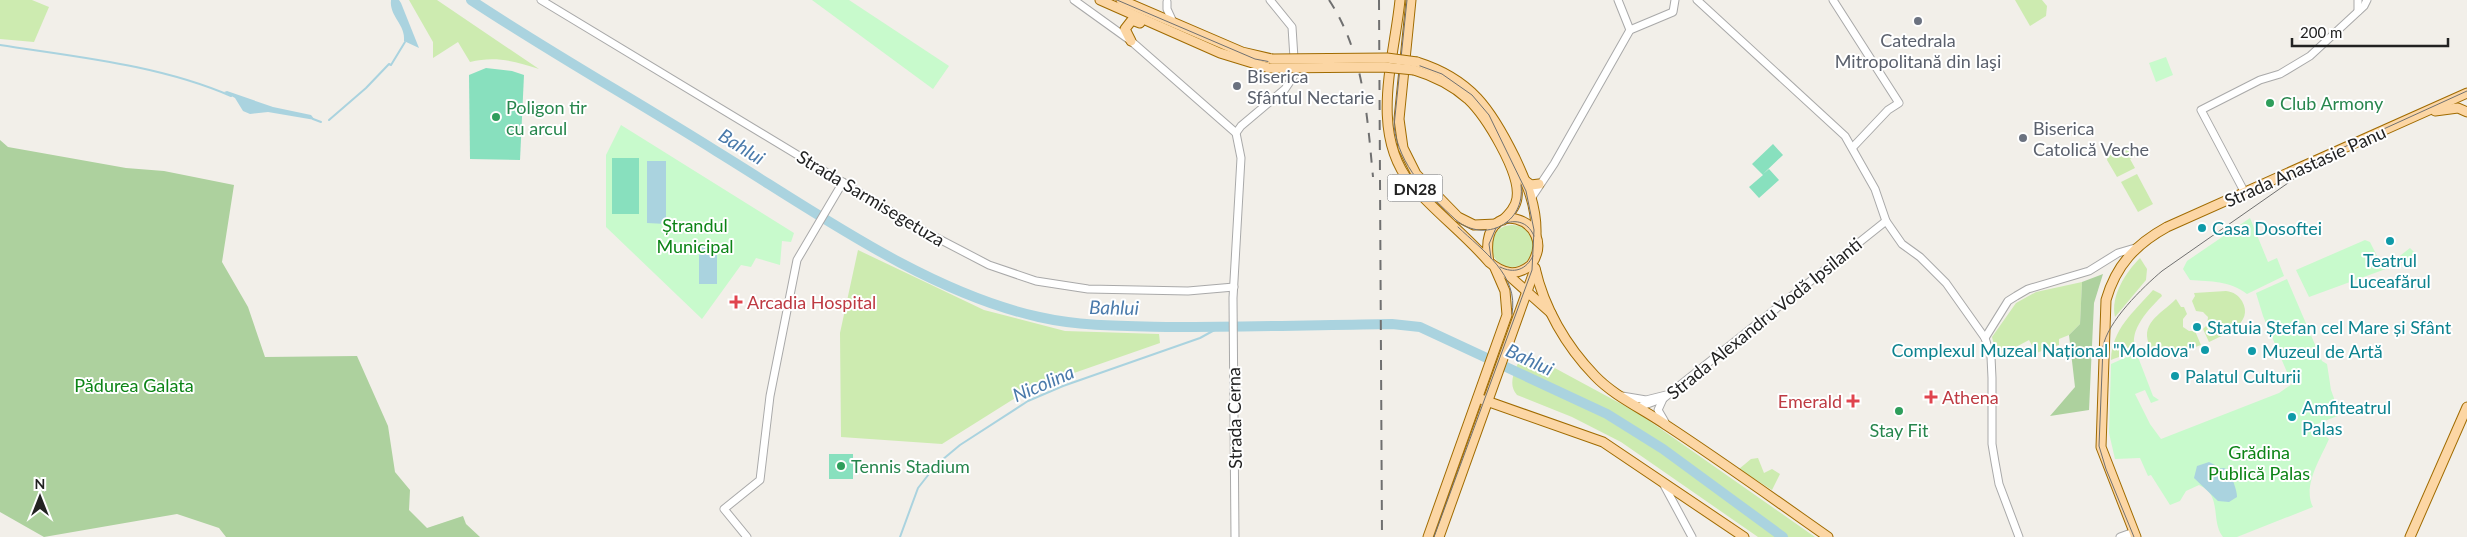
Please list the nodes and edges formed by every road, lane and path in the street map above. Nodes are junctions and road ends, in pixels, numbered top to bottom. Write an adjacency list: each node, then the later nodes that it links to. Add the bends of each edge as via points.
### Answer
1 (541, 0): 27 (street, Strada Sarmisegetuza)
2 (1074, 0): 20 (street)
3 (1100, 0): 18 (main road)
4 (1121, 0): 16 (main road)
5 (1270, 0): 24 (street, via 1292,26 1294,78)
6 (1400, 0): 36 (main road, DN28, via 1389,91 1388,132 1398,165 1421,194)
7 (1411, 0): 32 (main road, DN28, via 1399,119 1406,157 1416,174 1465,222 1482,226)
8 (1618, 0): 19 (street)
9 (1675, 0): 19 (street, via 1673,12)
10 (1697, 0): 25 (street, via 1845,136)
11 (1833, 0): 25 (street, via 1899,103 1888,110)
12 (2358, 0): 15 (street)
13 (2367, 0): 15 (street)
14 (1168, 1): 16 (street); 17 (street, via 1167,9)
15 (2358, 11): 29 (street, via 2310,56 2280,74 2260,80 2200,110)
16 (1157, 16): 17 (main road)
17 (1173, 22): 26 (main road, bridge, via 1258,57 1279,60 1397,59 1442,71 1465,85 1485,105 1498,124)
18 (1168, 30): 20 (main road, via 1160,31 1132,20 1125,29); 26 (main road, bridge, via 1220,53 1269,68 1394,67 1438,79 1468,99 1483,116)
19 (1630, 30): 28 (street, via 1554,164)
20 (1131, 41): 24 (street)
21 (2467, 94): 23 (main road, Strada Anastasie Panu)
22 (2467, 112): 23 (main road, via 2458,108)
23 (2423, 113): 29 (main road, Strada Anastasie Panu)
24 (1236, 133): 39 (street, Strada Cerna, via 1241,158)
25 (1853, 147): 31 (street, via 1875,190)
26 (1520, 181): 28 (main road); 30 (main road); 32 (main road, via 1517,199)
27 (843, 182): 39 (street, Strada Sarmisegetuza, via 952,247 1036,281 1088,289 1136,291); 54 (street, via 797,260 766,425 760,480 724,509)
28 (1539, 184): 30 (street)
29 (2245, 193): 34 (main road, Strada Anastasie Panu, via 2192,216)
30 (1532, 197): 33 (main road)
31 (1886, 221): 44 (street, via 1902,244 1942,278); 46 (street, Strada Alexandru Vodă Ipsilanti)
32 (1500, 222): 33 (main road, DN28, via 1517,219 1527,223); 36 (main road, DN28, via 1490,230 1487,238)
33 (1536, 238): 35 (main road)
34 (2135, 248): 44 (street, via 2118,253 2089,271 2028,289 2016,296 2008,301); 53 (main road, Strada Anastasie Panu, via 2118,270 2106,300 2100,437 2104,458)
35 (1536, 256): 37 (main road); 38 (main road, via 1531,265 1521,272)
36 (1492, 264): 38 (main road, DN28); 47 (main road, DN28, via 1508,305 1500,338)
37 (1535, 268): 40 (main road); 43 (main road)
38 (1506, 273): 40 (main road)
39 (1234, 287): 55 (street, Strada Cerna)
40 (1527, 294): 41 (main road); 42 (main road)
41 (1539, 303): 42 (main road); 43 (main road)
42 (1522, 308): 48 (main road)
43 (1551, 314): 45 (main road, via 1584,364 1606,386)
44 (1985, 338): 61 (street, via 1992,371 1995,462 1999,484)
45 (1622, 396): 46 (street, via 1646,400); 49 (main road)
46 (1666, 396): 49 (street, Strada Alexandru Vodă Ipsilanti); 51 (street, via 1658,410)
47 (1478, 398): 48 (main road); 56 (main road, DN28)
48 (1488, 402): 52 (main road, via 1602,442); 57 (main road)
49 (1639, 407): 51 (main road)
50 (2467, 407): 63 (main road)
51 (1666, 425): 60 (main road)
52 (1659, 478): 58 (street); 59 (main road)
53 (2135, 534): 62 (street)
54 (747, 537)
55 (1235, 537)
56 (1428, 537)
57 (1439, 537)
58 (1692, 537)
59 (1744, 537)
60 (1828, 537)
61 (2019, 537)
62 (2120, 537)
63 (2410, 537)

